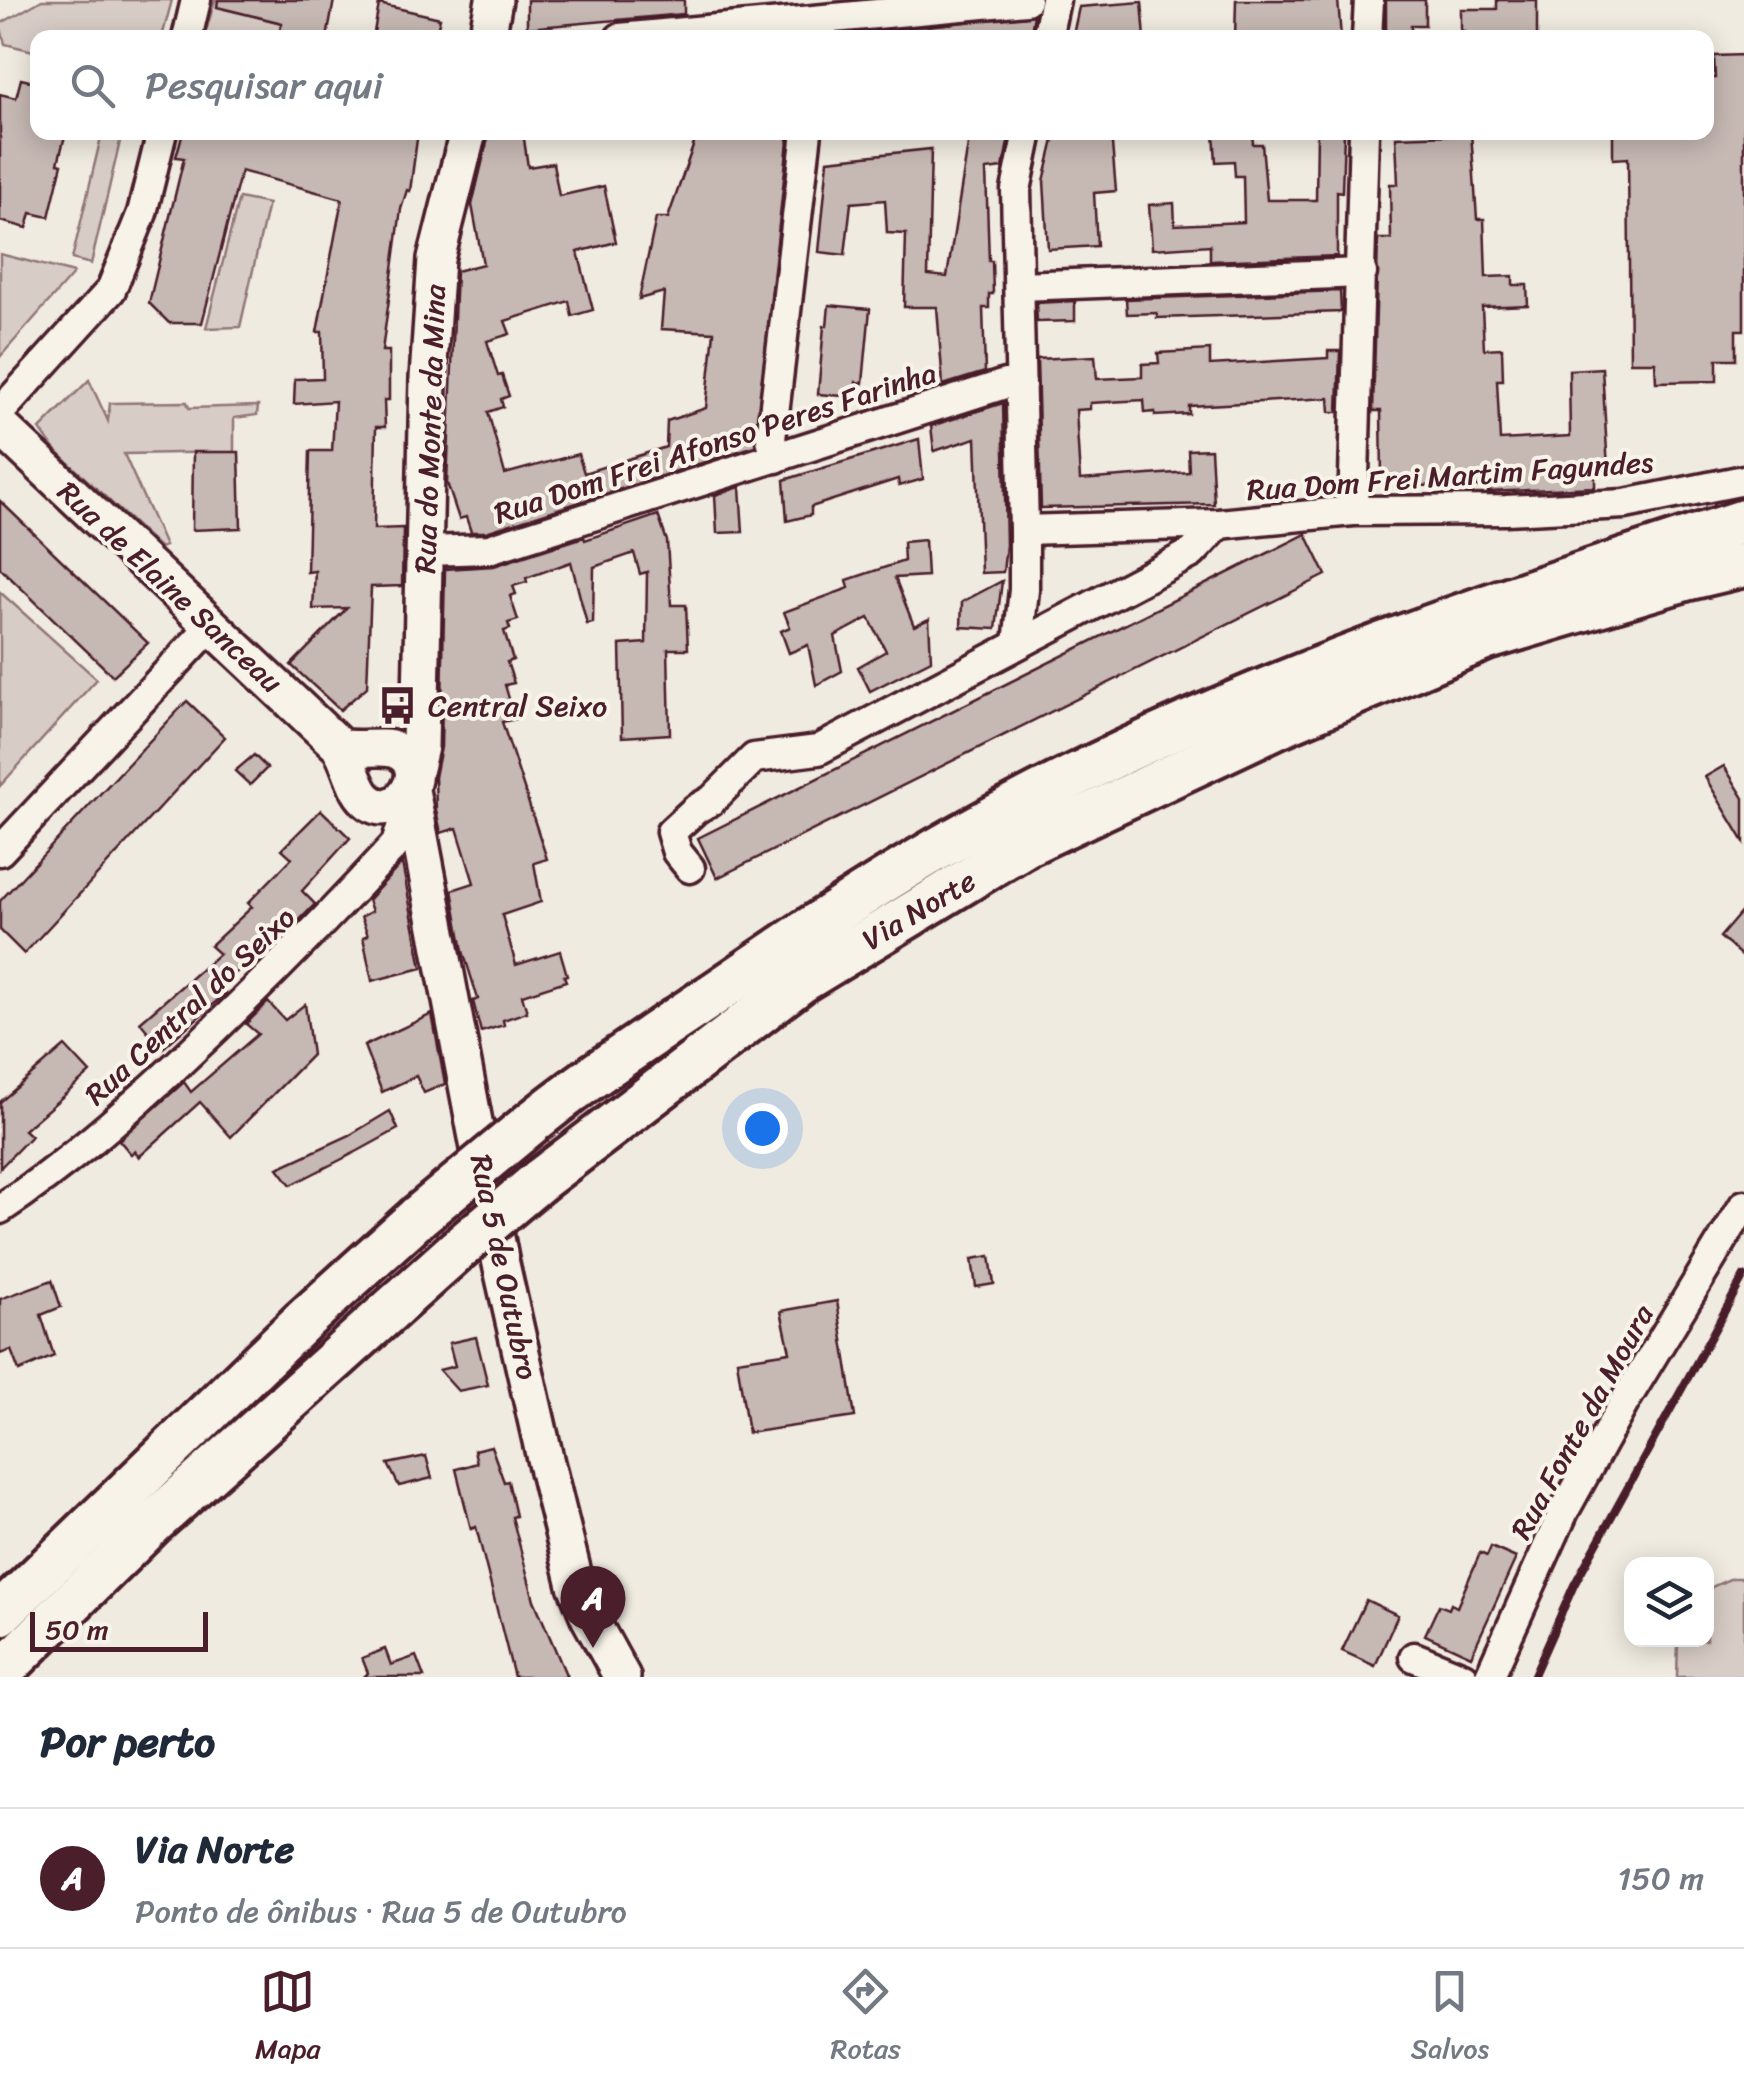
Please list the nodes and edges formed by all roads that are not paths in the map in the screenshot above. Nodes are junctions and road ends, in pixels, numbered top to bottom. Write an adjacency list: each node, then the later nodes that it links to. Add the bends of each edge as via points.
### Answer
1 (196, 0): 7 (street)
2 (494, 0): 8 (main road)
3 (1026, 0): 6 (street)
4 (1055, 0): 9 (street)
5 (1369, 0): 10 (street)
6 (818, 29)
7 (188, 30)
8 (488, 30)
9 (1049, 30)
10 (1367, 30)
11 (160, 140): 19 (street, via 142,213 111,290)
12 (466, 140): 27 (main road, Rua do Monte da Mina, via 436,259)
13 (805, 140): 21 (street, via 771,439)
14 (1026, 140): 17 (street, via 1016,190)
15 (1364, 140): 16 (street)
16 (1362, 273): 17 (street); 23 (street)
17 (1019, 286): 18 (street)
18 (1021, 384): 21 (street, Rua Dom Frei Afonso Peres Farinha); 26 (street)
19 (0, 412)
20 (0, 426): 29 (main road, Rua de Elaine Sanceau)
21 (776, 458): 27 (street, Rua Dom Frei Afonso Peres Farinha, via 489,549)
22 (1744, 480): 23 (street, Rua Dom Frei Martim Fagundes, via 1625,504)
23 (1353, 511): 25 (street, Rua Dom Frei Martim Fagundes)
24 (1744, 521): 40 (highway, Via Norte, bridge, via 1393,638 1149,740 955,838 559,1100 304,1320)
25 (1219, 524): 26 (street, Rua Dom Frei Martim Fagundes); 30 (street, Rua Dom Frei Martim Fagundes, via 1192,554)
26 (1024, 530): 30 (street)
27 (426, 552): 31 (main road, Rua do Monte da Mina)
28 (1744, 565): 42 (highway, Via Norte, bridge, via 1487,638 1278,726 1027,844 800,982 457,1250 152,1524)
29 (210, 626): 32 (main road, Rua de Elaine Sanceau); 36 (street)
30 (1018, 643): 37 (street, Rua Dom Frei Martim Fagundes, via 818,750 754,758 671,832)
31 (419, 730): 33 (main road); 35 (main road, Rua do Monte da Mina)
32 (340, 746): 33 (main road); 34 (main road, Rua de Elaine Sanceau)
33 (381, 749): 34 (main road, via 360,762); 35 (main road, via 404,755)
34 (356, 780): 35 (main road, via 369,801)
35 (407, 808): 39 (street, Rua Central do Seixo, via 396,844 240,1008 74,1158); 43 (main road, Rua 5 de Outubro, via 501,1264 576,1585)
36 (2, 843)
37 (690, 868)
38 (1744, 1206): 45 (street, Rua Fonte da Moura, via 1564,1510)
39 (0, 1209)
40 (0, 1614)
41 (1414, 1657): 44 (street)
42 (0, 1673)
43 (622, 1677)
44 (1463, 1677)
45 (1488, 1677)

